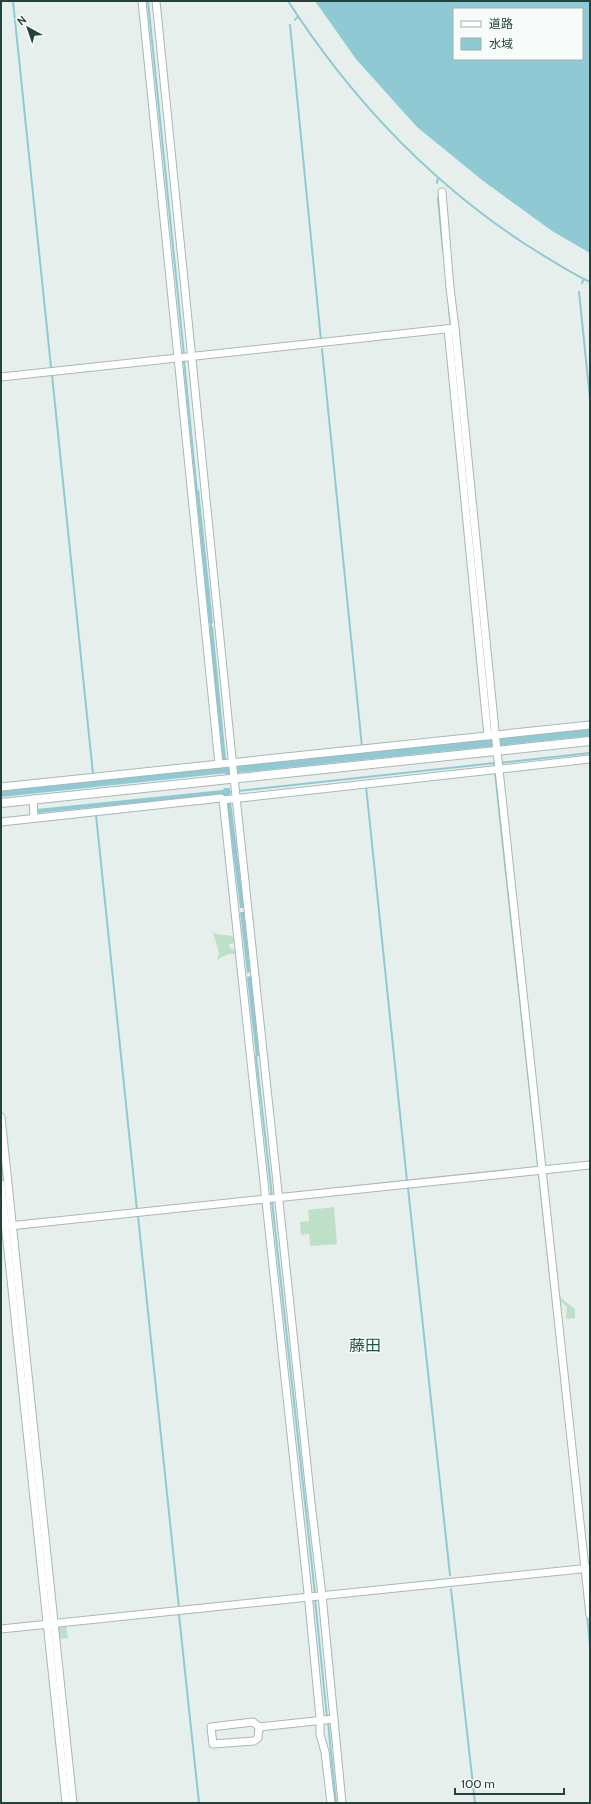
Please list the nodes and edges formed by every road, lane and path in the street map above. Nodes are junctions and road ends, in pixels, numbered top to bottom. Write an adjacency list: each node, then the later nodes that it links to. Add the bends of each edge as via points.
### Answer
1 (142, 1): 5 (street)
2 (156, 1): 5 (street)
3 (442, 192): 4 (street)
4 (451, 328): 5 (street); 11 (street)
5 (184, 358): 6 (street); 7 (street); 7 (street)
6 (1, 377)
7 (197, 488): 8 (street); 8 (street)
8 (211, 626): 13 (street); 13 (street)
9 (590, 725): 11 (street)
10 (590, 741): 11 (street)
11 (496, 754): 12 (street); 13 (street); 13 (street); 15 (street, via 366,784); 22 (street)
12 (590, 759)
13 (229, 768): 14 (street); 15 (street); 16 (street)
14 (1, 787)
15 (232, 796): 18 (street); 24 (street); 24 (street)
16 (33, 800): 17 (street); 18 (street)
17 (1, 803)
18 (34, 813): 19 (street)
19 (1, 822)
20 (1, 1117): 25 (street)
21 (590, 1165): 22 (street)
22 (540, 1171): 24 (street); 26 (street)
23 (1, 1184): 25 (street)
24 (272, 1198): 25 (street); 27 (street); 27 (street)
25 (7, 1227): 29 (street)
26 (585, 1568): 27 (street); 28 (street)
27 (315, 1596): 29 (street); 31 (street); 31 (street)
28 (590, 1615)
29 (51, 1624): 30 (street); 36 (street); 37 (street)
30 (1, 1629)
31 (324, 1683): 32 (street); 32 (street)
32 (326, 1702): 33 (street); 33 (street)
33 (327, 1720): 34 (street); 35 (street); 35 (street, via 320,1734)
34 (259, 1727): 34 (street, via 253,1722 211,1726 213,1744 254,1741 258,1738)
35 (330, 1745): 38 (street, via 325,1752); 39 (street)
36 (66, 1803)
37 (73, 1803)
38 (331, 1803)
39 (342, 1803)

